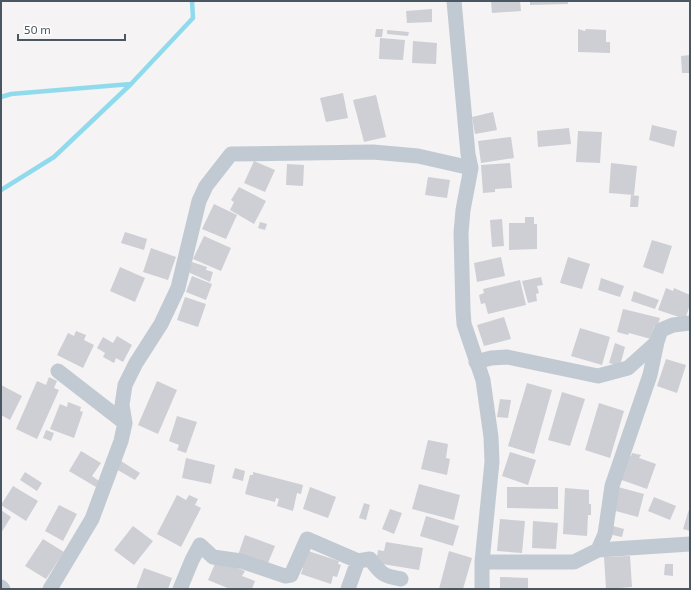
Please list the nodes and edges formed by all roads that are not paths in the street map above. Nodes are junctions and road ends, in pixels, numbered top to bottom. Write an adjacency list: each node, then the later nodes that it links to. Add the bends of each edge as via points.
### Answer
1 (454, 1): 2 (street)
2 (471, 168): 5 (street, via 463,210 460,267 464,324); 7 (street, via 418,156 373,152 231,154 206,186 199,201 178,288 161,324 125,385 122,405)
3 (690, 323): 4 (street, via 673,325 661,330)
4 (657, 342): 5 (street, via 628,368 598,376 507,357); 9 (street, via 650,375 612,486 605,534)
5 (476, 362): 11 (street, via 483,380 492,462)
6 (58, 371): 7 (street)
7 (125, 423): 13 (street, via 122,441 92,519)
8 (690, 544): 9 (street)
9 (598, 550): 11 (street, via 574,562)
10 (358, 561): 12 (street, via 370,559 386,577); 14 (street, via 307,539 291,575 285,576 240,561 213,557 200,545); 15 (street)
11 (482, 562): 16 (street)
12 (401, 580)
13 (50, 589)
14 (180, 589)
15 (348, 589)
16 (482, 589)

